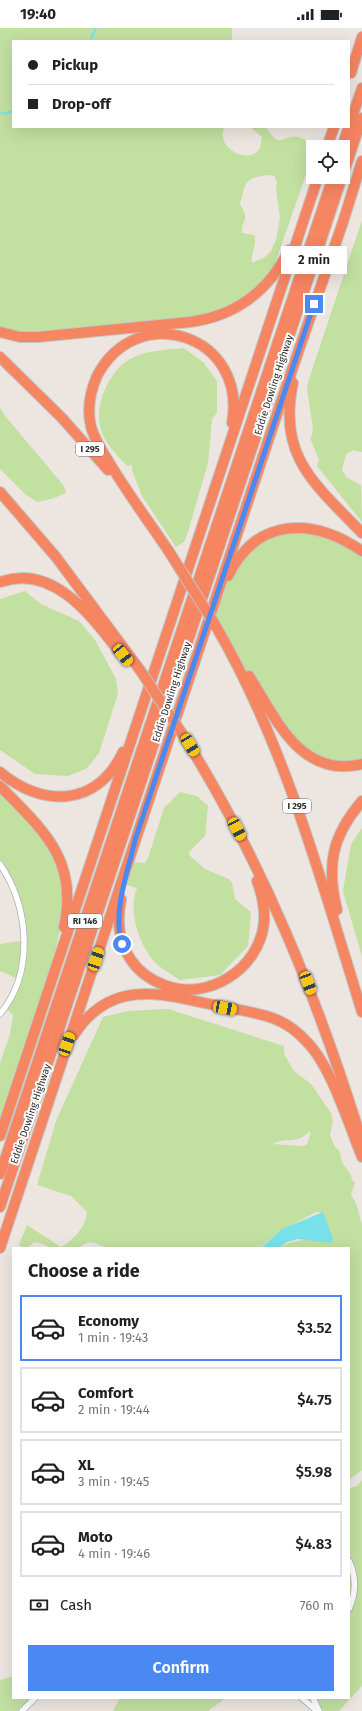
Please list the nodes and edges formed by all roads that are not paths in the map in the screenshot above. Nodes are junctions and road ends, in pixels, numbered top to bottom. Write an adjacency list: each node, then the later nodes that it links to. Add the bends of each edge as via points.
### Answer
1 (362, 37): 3 (highway)
2 (362, 50): 3 (highway)
3 (350, 75)
4 (362, 88): 6 (highway)
5 (362, 118): 11 (highway, Eddie Dowling Highway / RI 146)
6 (350, 123)
7 (334, 128): 9 (highway)
8 (348, 128): 10 (highway)
9 (329, 140)
10 (344, 140)
11 (350, 155)
12 (362, 161): 18 (highway)
13 (362, 174): 18 (highway)
14 (316, 184): 17 (highway)
15 (330, 184): 47 (highway, Eddie Dowling Highway / RI 146)
16 (340, 184): 48 (highway, Eddie Dowling Highway / RI 146)
17 (306, 216): 20 (highway, via 286,257 269,282 246,302 220,316 190,322 38,338); 22 (highway)
18 (344, 222): 19 (highway)
19 (310, 318): 24 (highway, via 290,395 291,438 298,459 310,478); 28 (highway)
20 (0, 332)
21 (0, 357): 25 (highway, I 295, via 86,444)
22 (221, 472): 25 (highway, via 232,425 234,402 228,375 216,357 193,340 168,334 142,338 117,352 104,366 94,385 90,406 92,428 118,476); 31 (highway)
23 (0, 492): 30 (highway, via 69,574)
24 (362, 533)
25 (168, 550): 29 (highway, I 295, bridge)
26 (362, 551): 28 (highway, via 343,540 312,530 291,528 272,532 252,543 241,554)
27 (0, 582): 30 (highway, via 20,578 35,579 63,591)
28 (213, 606): 37 (highway)
29 (216, 626): 32 (highway, via 284,732 298,748 314,759 331,765); 39 (highway, I 295, via 259,710 292,790)
30 (139, 672): 36 (highway, bridge, via 181,732)
31 (141, 712): 33 (highway, via 116,766 101,782 83,792 65,796 41,795 22,788); 40 (highway)
32 (362, 764)
33 (0, 772)
34 (0, 786): 40 (highway, via 46,835 58,856 66,880 65,923)
35 (362, 801): 39 (highway, via 348,818 337,839 331,872 334,898)
36 (232, 820): 37 (highway, via 262,895 262,929 255,950 241,967 224,981 203,988 182,989 156,982 136,966 125,950 119,931 119,912); 45 (highway, via 279,915 304,973)
37 (135, 840): 43 (highway)
38 (0, 864): 42 (street, via 16,895 24,946 17,988)
39 (356, 994): 41 (highway, I 295)
40 (46, 998): 44 (highway)
41 (362, 1012)
42 (0, 1014)
43 (63, 1058): 46 (highway, via 75,1033 87,1017 104,1004 125,996 155,994 270,1017 298,1033 319,1057); 49 (highway)
44 (0, 1136)
45 (362, 1142)
46 (362, 1157)
47 (0, 1174)
48 (0, 1207)
49 (5, 1230): 50 (highway); 51 (highway)
50 (0, 1242)
51 (0, 1248)
52 (350, 1565): 53 (street, via 354,1583)
53 (350, 1606)
54 (34, 1699): 57 (street)
55 (303, 1699): 58 (street)
56 (313, 1699): 58 (street)
57 (22, 1711)
58 (318, 1711)

